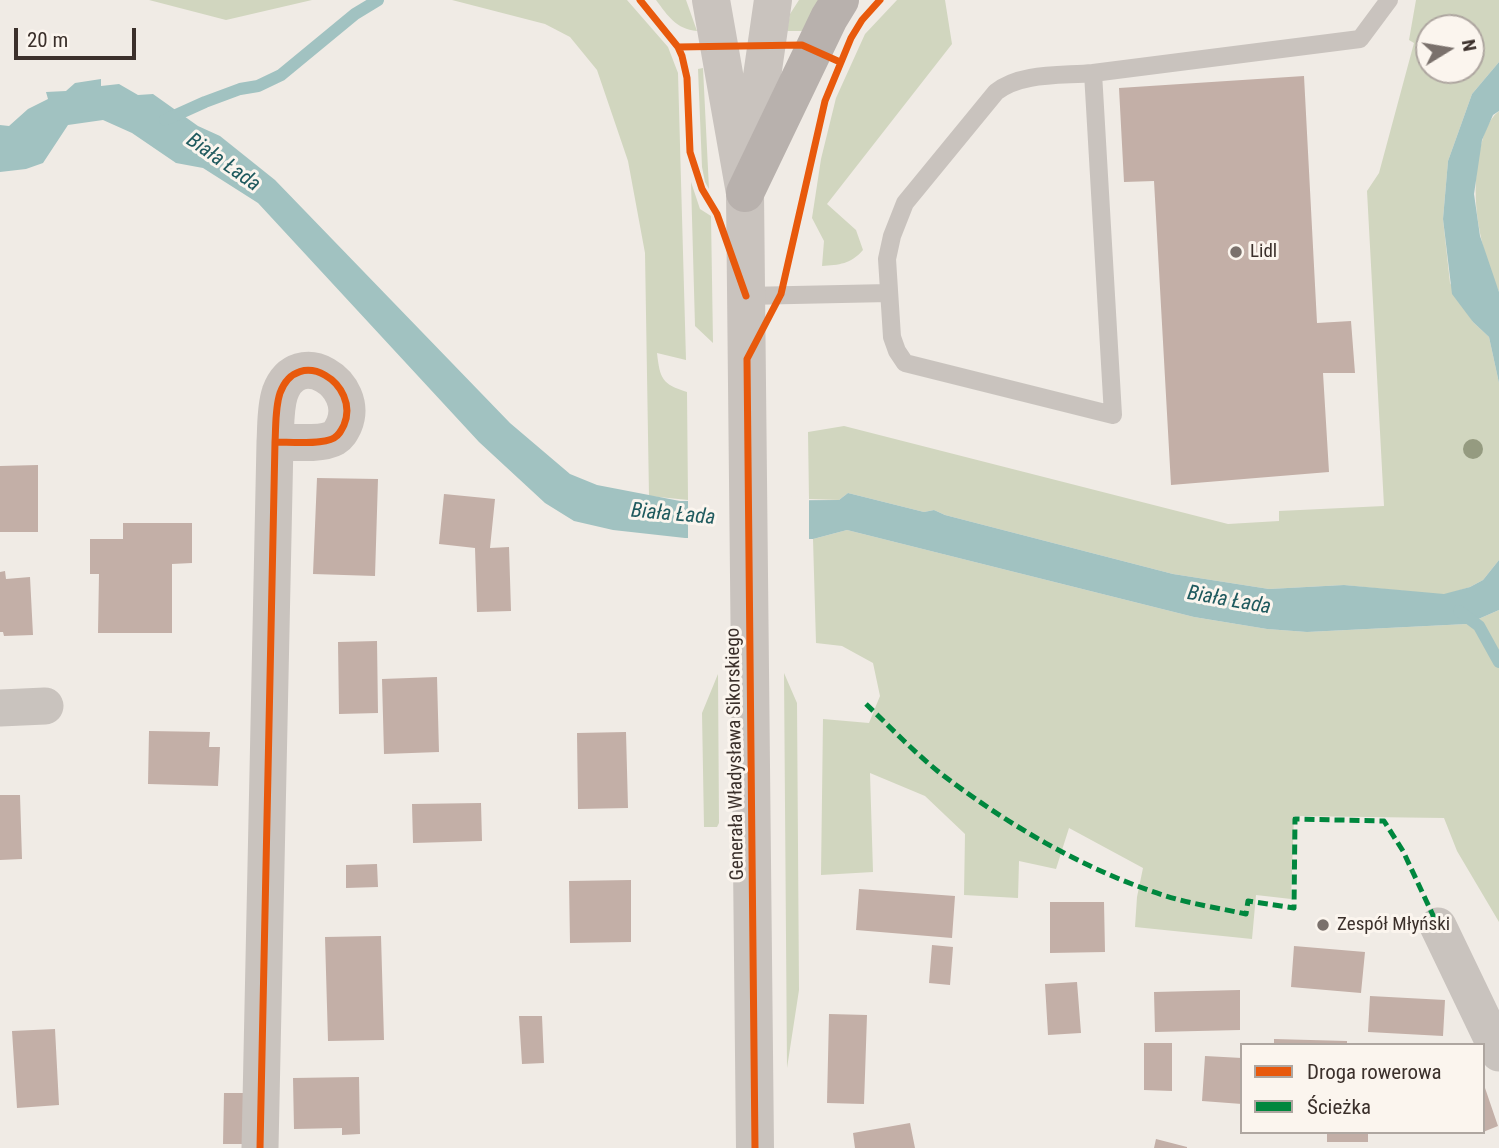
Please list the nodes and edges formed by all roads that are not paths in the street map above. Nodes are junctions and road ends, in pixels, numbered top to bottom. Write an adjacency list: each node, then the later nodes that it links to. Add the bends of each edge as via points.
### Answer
1 (711, 0): 6 (street, Generała Władysława Sikorskiego)
2 (773, 0): 6 (street, Generała Władysława Sikorskiego)
3 (840, 0): 6 (main road)
4 (1390, 0): 5 (lane, via 1360,39)
5 (1093, 73): 7 (lane, via 1026,79 996,92 905,203 891,236); 7 (lane, via 1112,415 905,363 892,337)
6 (745, 193): 8 (street, Generała Władysława Sikorskiego)
7 (889, 293): 8 (lane)
8 (746, 296): 14 (street, Generała Władysława Sikorskiego)
9 (275, 442): 15 (street)
10 (45, 706): 11 (street)
11 (0, 708)
12 (1438, 926): 13 (street)
13 (1499, 1053)
14 (750, 1137): 16 (street)
15 (260, 1148)
16 (772, 1148)

